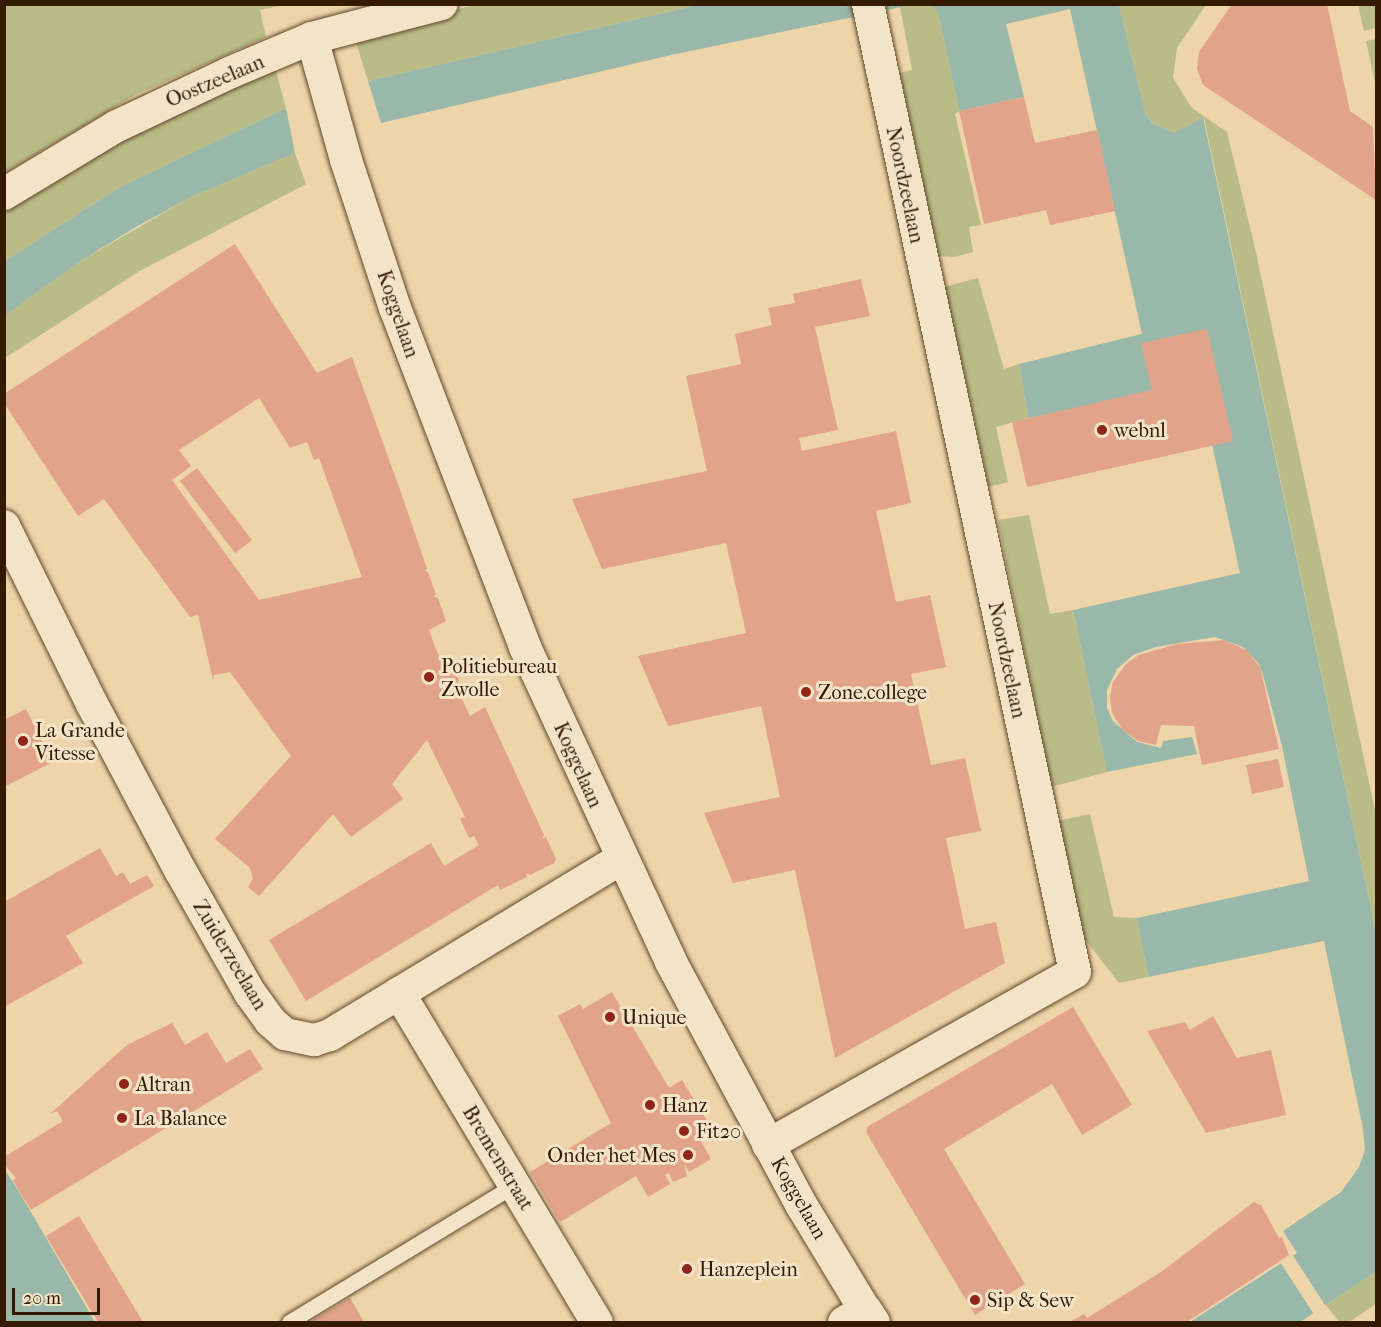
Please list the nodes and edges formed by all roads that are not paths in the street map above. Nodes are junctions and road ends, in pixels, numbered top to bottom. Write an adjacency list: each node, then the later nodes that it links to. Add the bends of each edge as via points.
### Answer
1 (442, 4): 3 (street, Oostzeelaan)
2 (870, 14): 8 (street, Noordzeelaan, via 1075,972)
3 (312, 38): 4 (street, Oostzeelaan, via 151,108 64,155); 6 (street, Koggelaan, via 346,160 395,308 469,509 525,647)
4 (4, 194)
5 (4, 526): 7 (street, Zuiderzeelaan, via 180,870 270,1021 285,1034 314,1040)
6 (621, 859): 7 (street, Zuiderzeelaan); 8 (street, Koggelaan)
7 (399, 993): 9 (street, Bremenstraat)
8 (768, 1144): 10 (street, Koggelaan)
9 (514, 1185): 11 (lane); 12 (street, Bremenstraat)
10 (861, 1318)
11 (289, 1323)
12 (597, 1323)

